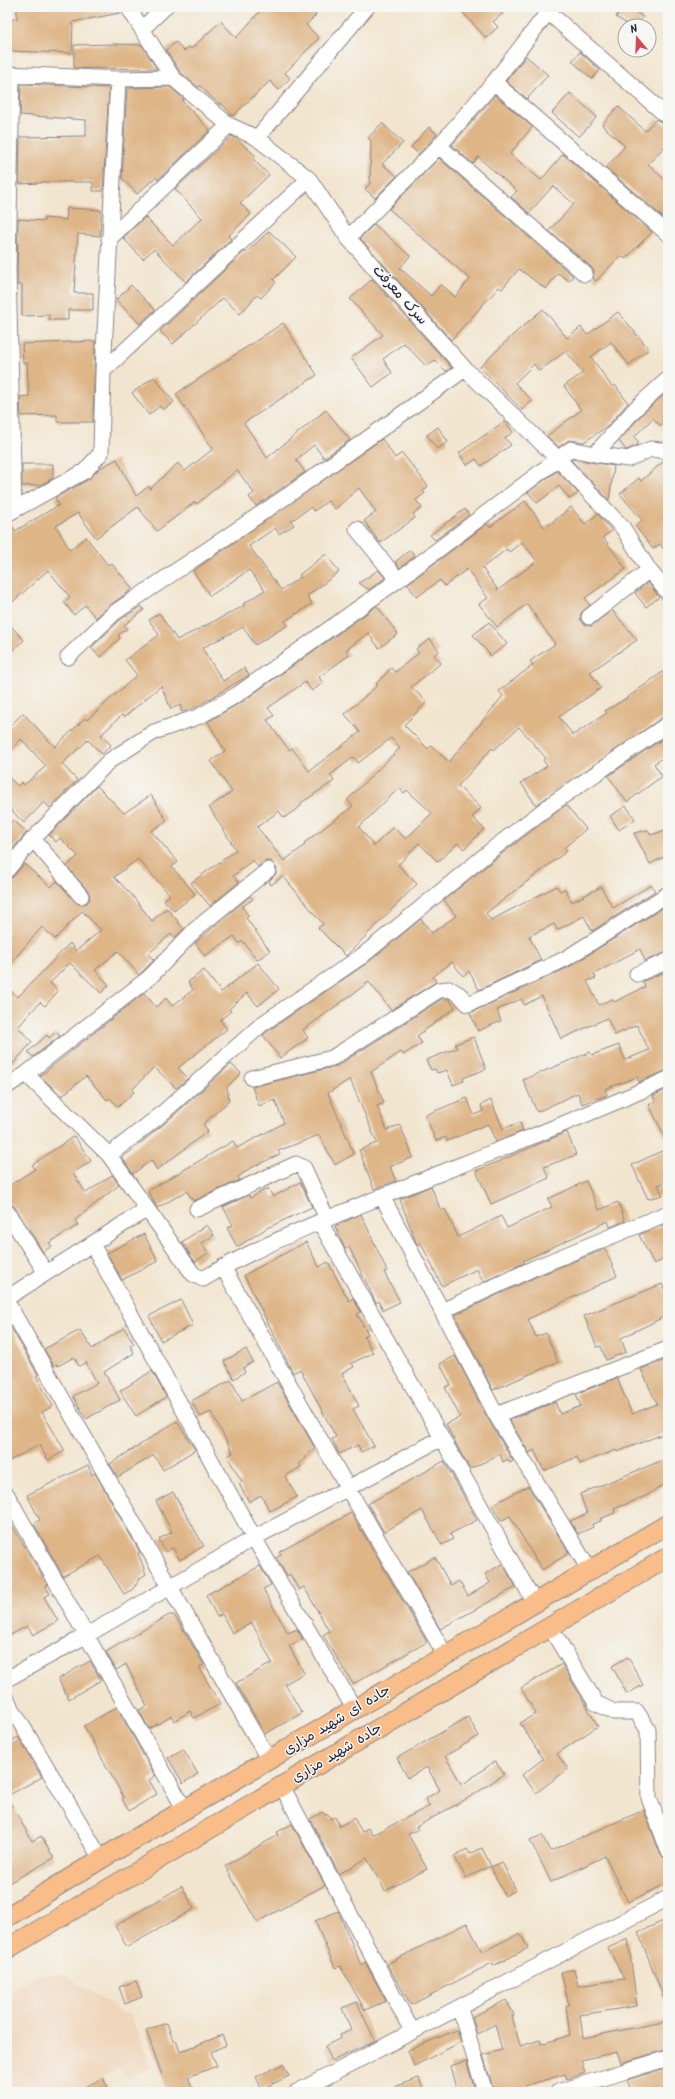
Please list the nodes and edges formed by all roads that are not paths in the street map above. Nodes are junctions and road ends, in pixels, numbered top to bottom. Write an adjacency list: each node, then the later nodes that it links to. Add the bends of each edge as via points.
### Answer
1 (128, 7): 5 (street, سرک معرفت)
2 (165, 7): 5 (street)
3 (367, 7): 12 (street)
4 (550, 10): 9 (street); 10 (street)
5 (142, 29): 8 (street, سرک معرفت)
6 (9, 74): 7 (street); 25 (street)
7 (118, 78): 8 (street); 17 (street)
8 (173, 78): 11 (street, سرک معرفت)
9 (494, 82): 13 (street); 15 (street)
10 (668, 117)
11 (229, 125): 12 (street, سرک معرفت); 17 (street)
12 (257, 138): 14 (street, سرک معرفت)
13 (439, 146): 16 (street); 18 (street)
14 (309, 179): 16 (street, سرک معرفت); 20 (street)
15 (668, 234)
16 (348, 238): 19 (street, سرک معرفت)
17 (109, 239): 20 (street)
18 (585, 274)
19 (465, 369): 24 (street, سرک معرفت); 31 (street, via 287,496 114,613)
20 (103, 372): 25 (street, via 101,454 85,471)
21 (668, 379): 23 (street, via 636,408)
22 (668, 451): 23 (street, via 652,448 628,459)
23 (595, 454): 24 (street, via 570,449)
24 (558, 459): 27 (street, سرک معرفت, via 623,528); 28 (street)
25 (10, 512)
26 (357, 529): 28 (street)
27 (649, 570): 29 (street, سرک معرفت); 30 (street)
28 (398, 580): 33 (street, via 238,694 200,716 154,732 109,761)
29 (668, 593)
30 (589, 617)
31 (68, 657)
32 (668, 724): 44 (street, via 553,803 362,956 262,1024 158,1117)
33 (33, 839): 34 (street); 37 (street)
34 (7, 870)
35 (268, 870): 40 (street, via 196,929 150,977)
36 (668, 894): 41 (street, via 565,959 468,1004 450,989 439,990 332,1058)
37 (81, 896)
38 (668, 961): 39 (street)
39 (637, 974)
40 (26, 1074): 43 (street); 44 (street)
41 (252, 1078)
42 (668, 1079): 45 (street)
43 (7, 1086)
44 (109, 1154): 46 (street)
45 (382, 1196): 50 (street); 56 (street)
46 (147, 1209): 51 (street); 52 (street, via 193,1274 203,1279)
47 (197, 1209): 50 (street, via 300,1164 304,1168)
48 (7, 1212): 53 (street)
49 (668, 1213): 56 (street, via 534,1268)
50 (323, 1220): 52 (street); 59 (street)
51 (92, 1244): 53 (street); 63 (street)
52 (224, 1267): 60 (street)
53 (46, 1272): 54 (street)
54 (7, 1298)
55 (7, 1302): 66 (street)
56 (442, 1311): 58 (street)
57 (668, 1349): 58 (street)
58 (496, 1415): 65 (street)
59 (442, 1438): 60 (street); 67 (street)
60 (347, 1487): 63 (street); 70 (street)
61 (7, 1495): 69 (street)
62 (668, 1524): 65 (main road, جاده ای شهید مزاری)
63 (254, 1538): 66 (street); 73 (street)
64 (668, 1557): 68 (main road, جاده شهید مزاری)
65 (590, 1571): 67 (main road, جاده ای شهید مزاری)
66 (170, 1587): 69 (street); 74 (street)
67 (535, 1603): 70 (main road, جاده ای شهید مزاری)
68 (550, 1627): 75 (main road, جاده شهید مزاری); 77 (street, via 596,1703 614,1712 638,1712 648,1730 649,1798)
69 (87, 1635): 71 (street); 76 (street)
70 (446, 1656): 73 (main road, جاده ای شهید مزاری)
71 (7, 1679)
72 (7, 1700): 78 (street)
73 (354, 1710): 74 (main road, جاده ای شهید مزاری)
74 (269, 1760): 76 (main road, جاده ای شهید مزاری)
75 (282, 1786): 81 (main road, جاده شهید مزاری); 83 (street)
76 (185, 1810): 78 (main road, جاده ای شهید مزاری)
77 (668, 1850)
78 (101, 1859): 80 (main road, جاده ای شهید مزاری)
79 (668, 1898): 82 (street)
80 (7, 1917)
81 (7, 1949)
82 (460, 2008): 83 (street); 87 (street)
83 (412, 2032): 86 (street)
84 (668, 2058): 85 (street)
85 (601, 2086): 88 (street)
86 (297, 2092)
87 (485, 2092)
88 (558, 2092)

